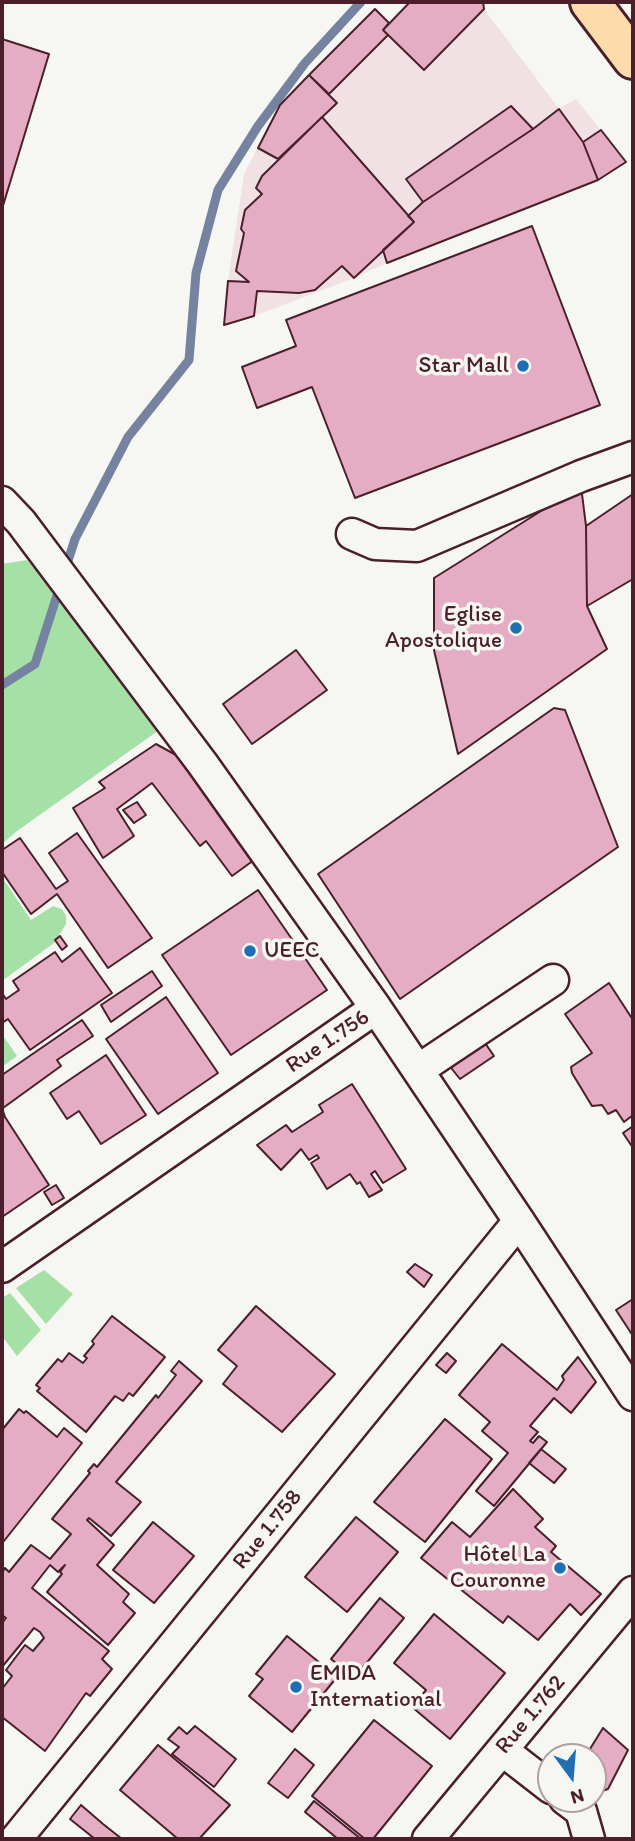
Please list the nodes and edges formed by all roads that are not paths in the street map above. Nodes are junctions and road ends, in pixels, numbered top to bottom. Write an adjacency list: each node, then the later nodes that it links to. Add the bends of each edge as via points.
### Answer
1 (590, 2): 2 (main road)
2 (633, 59)
3 (633, 457): 5 (street, via 417,546 375,544)
4 (2, 502): 7 (street, via 202,763)
5 (352, 534)
6 (553, 980): 8 (street)
7 (376, 1008): 8 (street, Rue 1.756); 10 (street, Rue 1.756)
8 (418, 1070): 9 (street, Rue 1.756)
9 (519, 1220): 11 (street, Rue 1.756); 16 (street, Rue 1.758)
10 (2, 1266)
11 (633, 1395)
12 (633, 1592): 13 (street, Rue 1.762)
13 (502, 1750): 14 (street); 17 (street, Rue 1.762)
14 (537, 1777)
15 (582, 1813): 18 (street)
16 (16, 1839)
17 (428, 1839)
18 (589, 1839)

